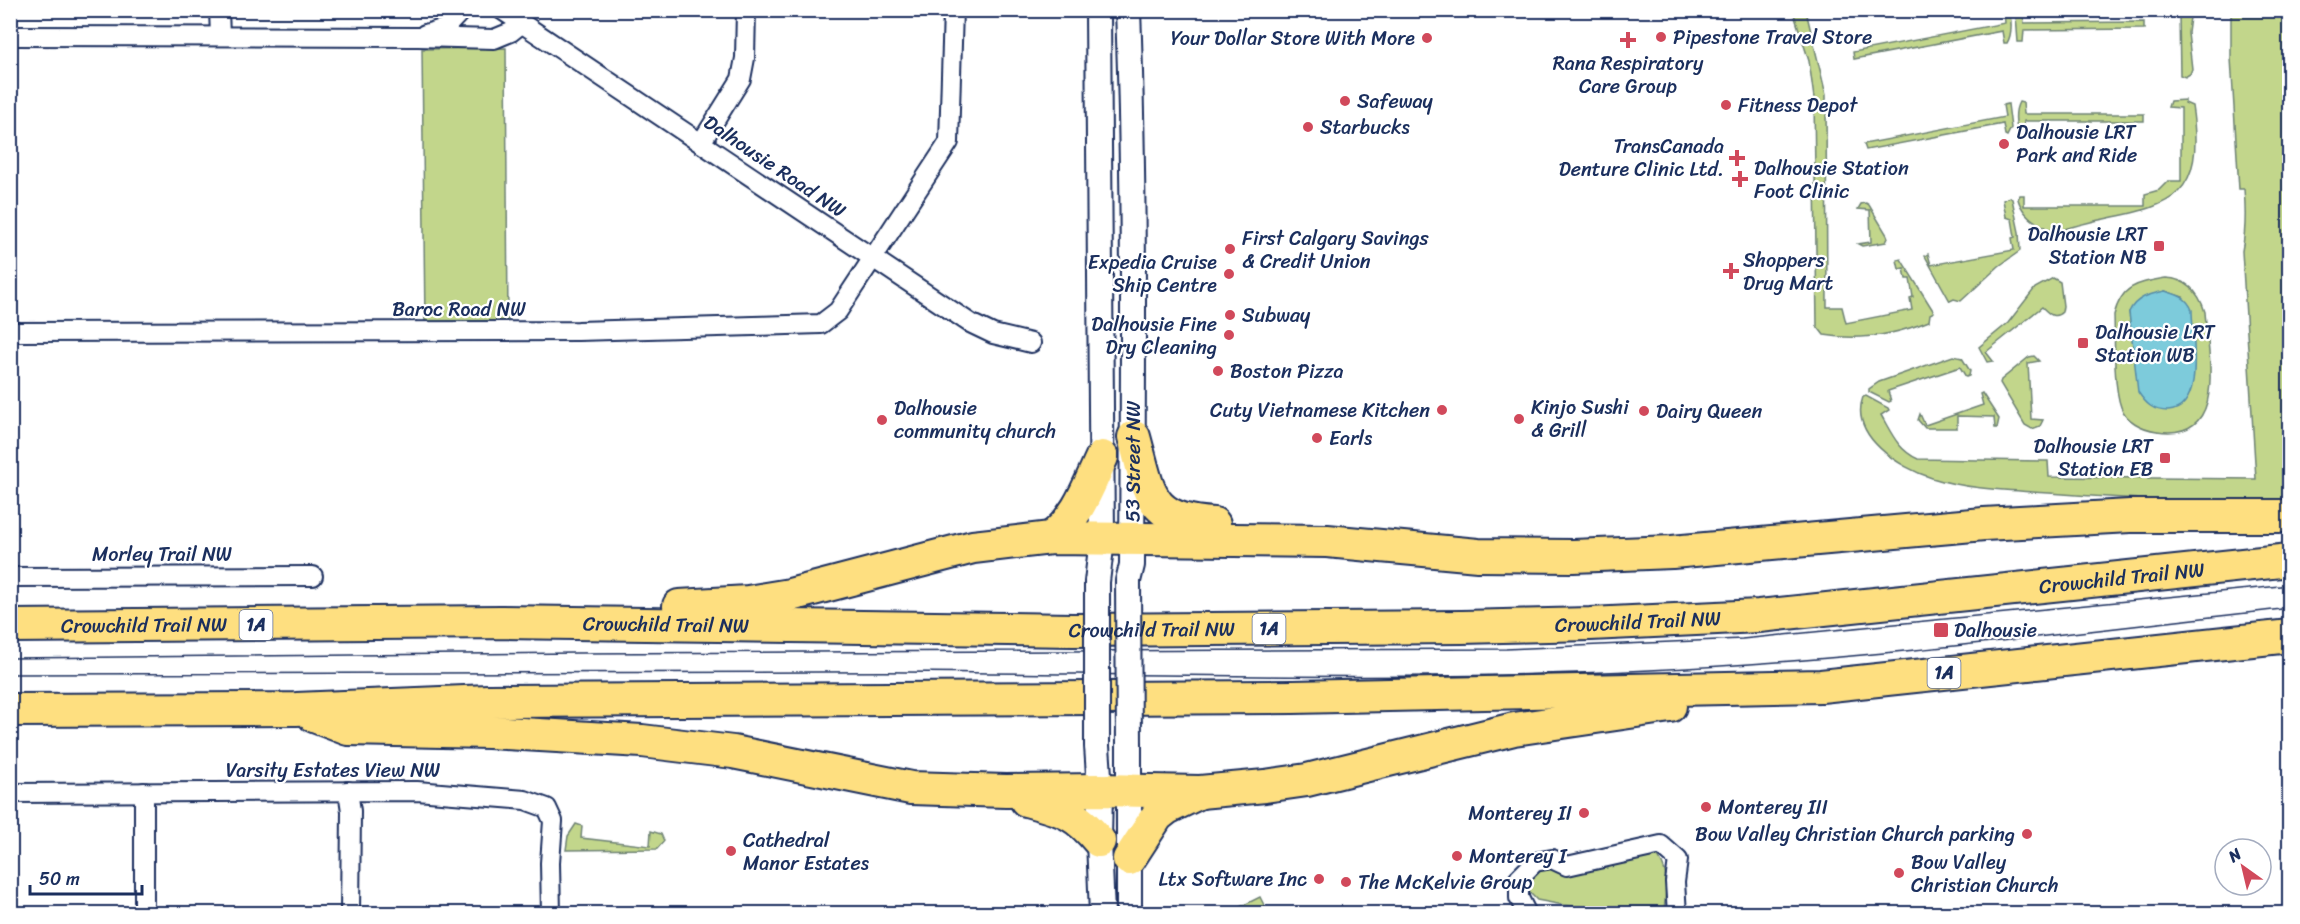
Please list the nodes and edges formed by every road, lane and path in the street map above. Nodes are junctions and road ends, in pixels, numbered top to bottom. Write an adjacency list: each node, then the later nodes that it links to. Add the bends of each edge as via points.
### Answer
1 (219, 10): 10 (street)
2 (462, 10): 11 (street, via 445,28)
3 (502, 10): 8 (street, Dalhousie Road NW)
4 (746, 10): 12 (street, via 741,79)
5 (952, 10): 13 (street, Baroc Road NW, via 949,142)
6 (1098, 10): 17 (main road, 53 Street NW)
7 (1128, 10): 16 (main road, 53 Street NW, via 1134,158)
8 (521, 24): 11 (street, via 494,39); 12 (street, Dalhousie Road NW)
9 (10, 36): 10 (street)
10 (220, 36): 11 (street)
11 (418, 37)
12 (701, 143): 13 (street, Dalhousie Road NW)
13 (874, 258): 14 (street, Baroc Road NW, via 838,311 828,321 814,325 578,331); 15 (street, Dalhousie Road NW, via 984,331)
14 (10, 332)
15 (1031, 343)
16 (1134, 437): 20 (main road, 53 Street NW); 21 (highway, via 1150,493 1168,514 1197,523 1303,530)
17 (1101, 457): 19 (highway, via 1074,515); 20 (main road, 53 Street NW)
18 (2289, 516): 21 (highway, via 2130,516 1984,524 1672,552 1573,556 1478,555)
19 (1051, 538): 20 (highway); 25 (highway, via 973,547 830,586 748,602 542,614)
20 (1117, 538): 21 (highway); 31 (main road, 53 Street NW, bridge, via 1132,565 1128,581 1129,746); 31 (main road, 53 Street NW, bridge, via 1097,582 1097,746)
21 (1327, 541)
22 (2289, 560): 25 (highway, Crowchild Trail NW / 1A, via 1758,616 1590,624 1073,630)
23 (313, 576): 24 (street, Morley Trail NW)
24 (10, 577)
25 (502, 622): 26 (highway, Crowchild Trail NW / 1A)
26 (10, 626)
27 (2289, 636): 28 (highway, 1A)
28 (1821, 686): 29 (highway, 1A, via 1281,697 489,701); 35 (highway, via 1514,729 1307,780)
29 (296, 709): 30 (highway, 1A); 33 (highway, via 348,729 642,741 733,752 911,788)
30 (10, 710)
31 (1115, 790): 33 (highway); 35 (highway); 37 (main road, 53 Street NW); 38 (main road, 53 Street NW)
32 (348, 791): 34 (street, Varsity Estates View NW); 40 (street); 41 (street, Varsity Estates View NW, via 437,792 525,800 547,808 553,821)
33 (1006, 791): 37 (highway, via 1019,799 1066,811)
34 (144, 792): 36 (street, Varsity Estates View NW); 39 (street)
35 (1200, 792): 38 (highway, via 1157,816)
36 (10, 793)
37 (1099, 841): 42 (main road, 53 Street NW)
38 (1130, 859): 43 (main road, 53 Street NW)
39 (144, 914)
40 (350, 914)
41 (551, 914)
42 (1101, 914)
43 (1129, 914)
44 (1527, 914): 45 (street, via 1519,898 1519,878 1535,862 1552,859 1567,866 1661,845 1678,860)
45 (1677, 914)

